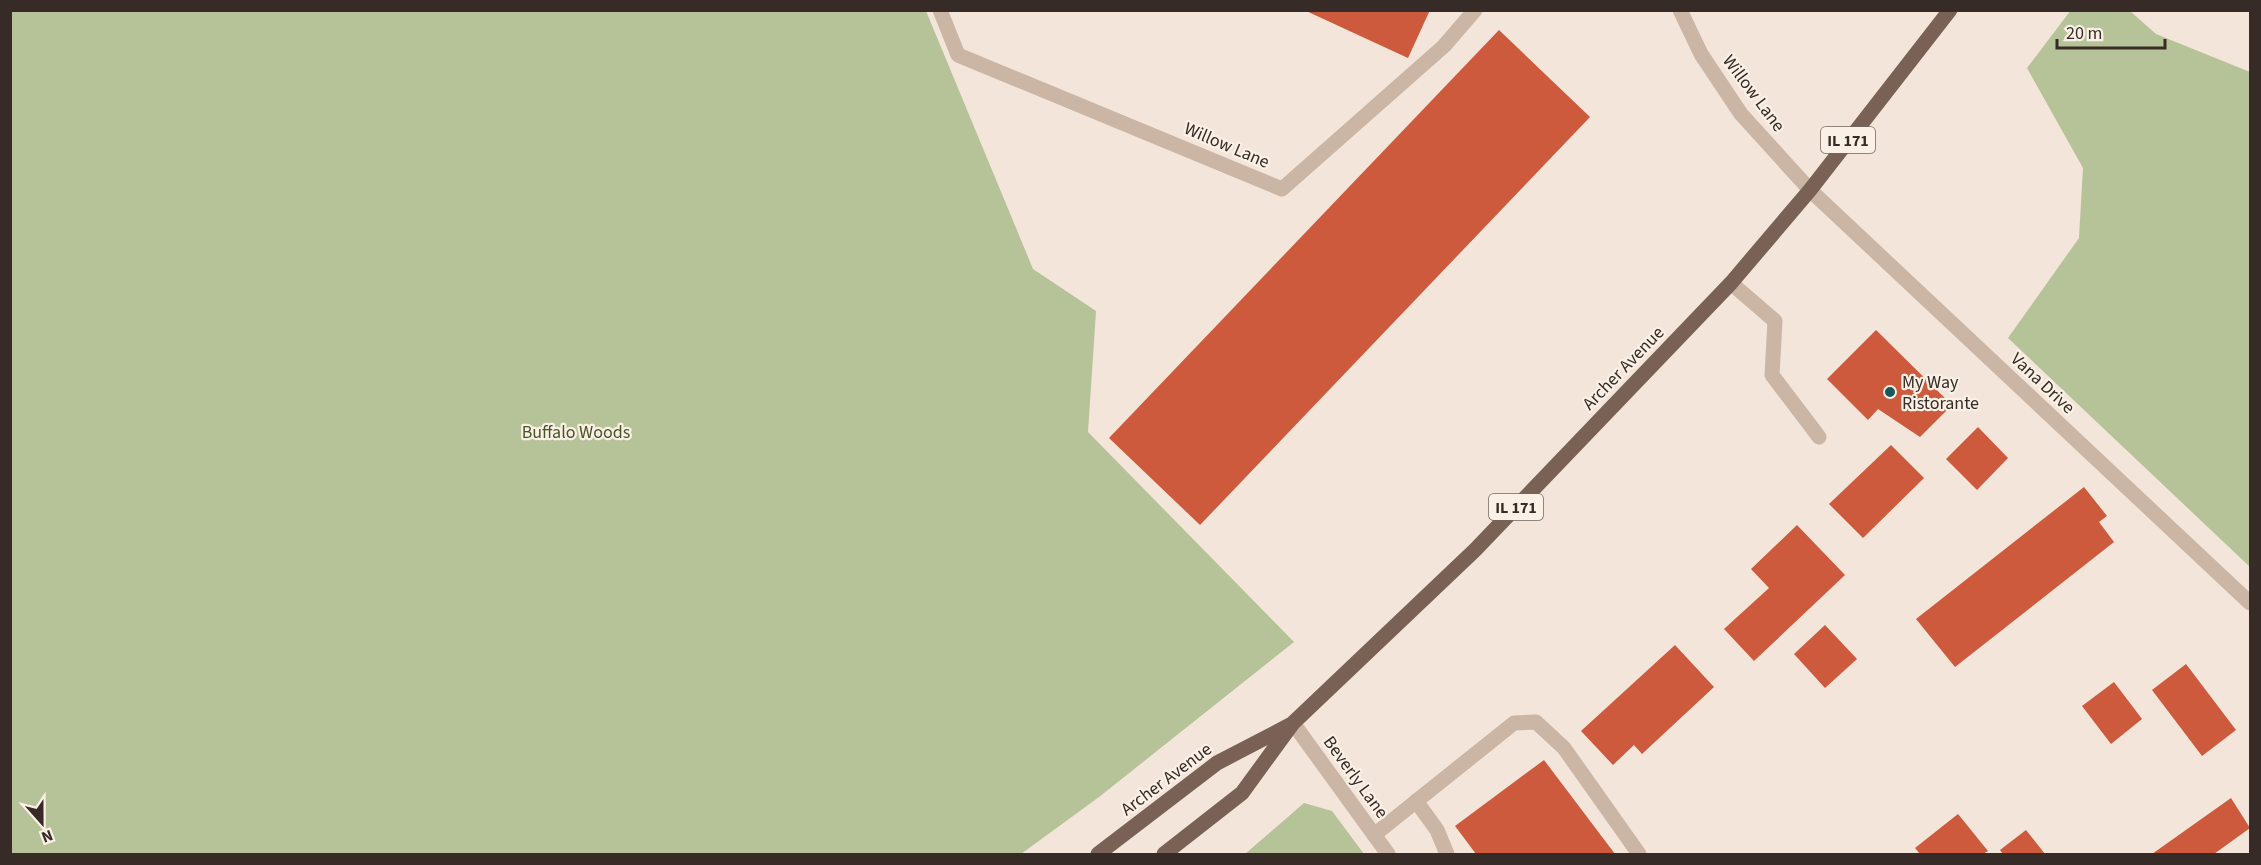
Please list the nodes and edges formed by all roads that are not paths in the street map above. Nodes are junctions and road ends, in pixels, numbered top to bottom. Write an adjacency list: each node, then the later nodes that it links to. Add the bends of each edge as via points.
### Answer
1 (940, 10): 2 (street, Willow Lane, via 958,55 1282,189 1444,46)
2 (1475, 10)
3 (1680, 10): 5 (street, Willow Lane, via 1701,54 1741,114)
4 (1950, 10): 5 (main road, Archer Avenue / IL 171)
5 (1810, 190): 6 (main road, Archer Avenue / IL 171); 8 (street, Vana Drive)
6 (1731, 283): 7 (street, via 1775,321 1772,375); 9 (main road, Archer Avenue / IL 171, via 1475,550)
7 (1819, 437)
8 (2250, 603)
9 (1293, 723): 11 (street, Beverly Lane); 12 (main road, Archer Avenue / IL 171, via 1217,763); 13 (main road, Archer Avenue / IL 171, via 1242,793)
10 (1416, 801): 11 (street); 15 (street, via 1437,830); 16 (street, via 1514,723 1536,722 1564,748)
11 (1374, 834): 14 (street, Beverly Lane)
12 (1098, 855)
13 (1164, 855)
14 (1388, 855)
15 (1447, 855)
16 (1640, 855)

